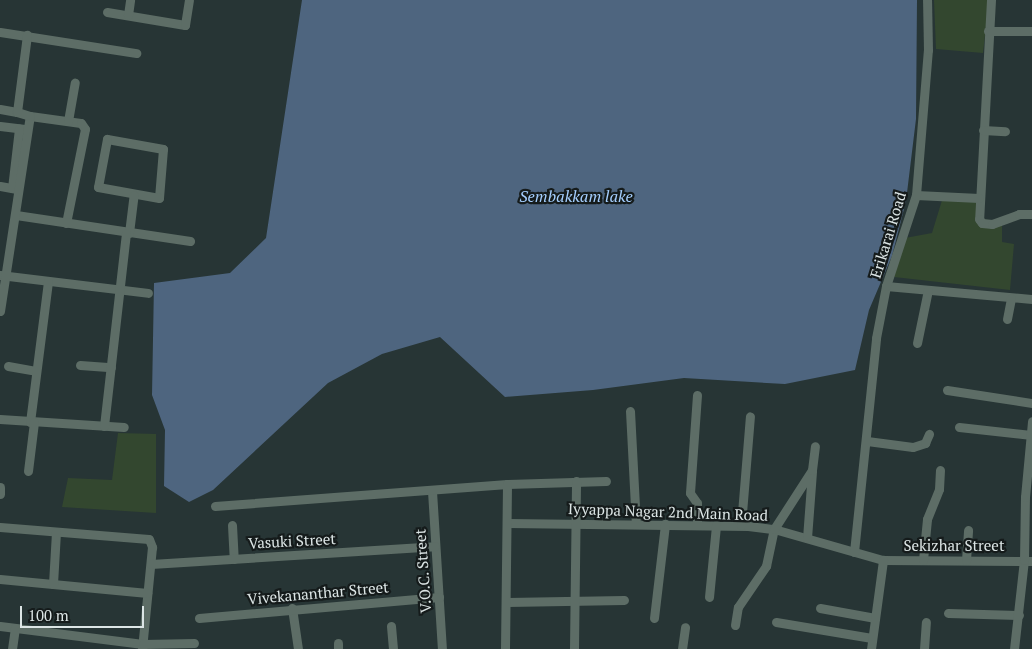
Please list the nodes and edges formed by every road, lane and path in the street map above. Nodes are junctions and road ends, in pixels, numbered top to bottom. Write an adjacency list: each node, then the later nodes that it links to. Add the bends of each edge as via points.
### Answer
1 (130, 0): 6 (street)
2 (189, 0): 6 (street, via 185,24)
3 (927, 0): 25 (street, Erikarai Road, via 928,50)
4 (991, 0): 7 (street)
5 (107, 12): 6 (street)
6 (128, 15)
7 (988, 31): 9 (street); 20 (street)
8 (0, 32): 10 (street)
9 (1032, 32)
10 (27, 35): 11 (street); 14 (street)
11 (136, 53)
12 (75, 82): 16 (street)
13 (0, 109): 14 (street)
14 (17, 112): 15 (street)
15 (30, 116): 16 (street); 19 (street)
16 (68, 121): 29 (street, via 83,125 86,134)
17 (0, 126): 18 (street)
18 (19, 128): 19 (street); 23 (street)
19 (28, 129): 23 (street)
20 (983, 130): 21 (street); 26 (street)
21 (1005, 131)
22 (0, 186): 23 (street)
23 (16, 188): 27 (street)
24 (134, 195): 24 (street, via 159,198 163,149 107,139 98,187); 30 (street)
25 (916, 195): 26 (street); 34 (street, Erikarai Road)
26 (979, 198): 28 (street, via 979,219 986,225)
27 (16, 214): 29 (street); 32 (street)
28 (1032, 214)
29 (66, 223): 30 (street)
30 (127, 233): 31 (street); 35 (street)
31 (190, 241)
32 (4, 275): 33 (street); 40 (street)
33 (48, 281): 35 (street); 46 (street)
34 (886, 286): 36 (street); 60 (street, Erikarai Road, via 876,338)
35 (119, 289): 37 (street); 45 (street)
36 (928, 290): 38 (street); 42 (street)
37 (148, 293)
38 (1010, 298): 39 (street); 41 (street)
39 (1032, 299)
40 (0, 311)
41 (1007, 319)
42 (917, 343)
43 (80, 364): 45 (street)
44 (8, 366): 46 (street)
45 (111, 367): 55 (street)
46 (36, 371): 54 (street)
47 (947, 390): 49 (street)
48 (697, 395): 77 (street, via 690,493 697,503)
49 (1032, 404)
50 (630, 411): 75 (street)
51 (750, 416): 80 (street)
52 (0, 419): 54 (street)
53 (1032, 421): 59 (street)
54 (32, 422): 55 (street); 64 (street)
55 (104, 426): 56 (street)
56 (124, 427)
57 (959, 427): 59 (street)
58 (930, 434): 60 (street, via 925,443 913,447)
59 (1031, 435): 71 (street)
60 (868, 441): 87 (street, Erikarai Road)
61 (815, 446): 62 (street)
62 (812, 470): 82 (street); 85 (street)
63 (940, 470): 90 (street, via 939,489 927,519)
64 (28, 471)
65 (576, 481): 66 (street); 67 (street); 74 (street)
66 (606, 481)
67 (507, 484): 69 (street); 73 (street)
68 (0, 487): 70 (street)
69 (432, 491): 72 (street); 86 (street, V.O.C. Street)
70 (0, 494)
71 (1028, 497): 92 (street)
72 (215, 506)
73 (508, 523): 74 (street, Iyyappa Nagar 2nd Main Road); 101 (street)
74 (577, 523): 75 (street, Iyyappa Nagar 2nd Main Road); 100 (street)
75 (636, 524): 76 (street, Iyyappa Nagar 2nd Main Road)
76 (665, 524): 77 (street, Iyyappa Nagar 2nd Main Road); 107 (street)
77 (697, 524): 79 (street, Iyyappa Nagar 2nd Main Road)
78 (232, 525): 88 (street)
79 (716, 525): 80 (street, Iyyappa Nagar 2nd Main Road); 98 (street)
80 (741, 525): 82 (street, Iyyappa Nagar 2nd Main Road)
81 (0, 527): 84 (street)
82 (774, 529): 85 (street, Iyyappa Nagar 2nd Main Road); 113 (street, via 766,566 738,607)
83 (968, 530): 91 (street)
84 (56, 532): 93 (street, via 149,539 152,547); 95 (street)
85 (807, 538): 87 (street, Iyyappa Nagar 2nd Main Road)
86 (434, 546): 88 (street, Vasuki Street); 97 (street, V.O.C. Street)
87 (854, 552): 89 (street, Iyyappa Nagar 2nd Main Road)
88 (234, 559): 93 (street, Vasuki Street)
89 (884, 560): 90 (street, Sekizhar Street); 108 (street)
90 (922, 560): 91 (street, Sekizhar Street)
91 (966, 560): 92 (street, Sekizhar Street)
92 (1028, 560): 105 (street)
93 (150, 564): 96 (street)
94 (0, 579): 95 (street)
95 (53, 584): 96 (street)
96 (147, 593): 118 (street)
97 (439, 597): 102 (street, Vivekananthar Street); 122 (street, V.O.C. Street)
98 (709, 597)
99 (624, 600): 100 (street)
100 (576, 601): 101 (street); 124 (street)
101 (506, 602): 123 (street)
102 (292, 608): 106 (street, Vivekananthar Street); 120 (street)
103 (820, 608): 108 (street)
104 (948, 613): 105 (street)
105 (1019, 615): 128 (street)
106 (200, 618)
107 (654, 618)
108 (875, 618): 116 (street)
109 (776, 622): 116 (street)
110 (926, 622): 127 (street)
111 (0, 626): 115 (street)
112 (391, 626): 121 (street)
113 (735, 626)
114 (686, 627): 125 (street)
115 (15, 628): 118 (street); 119 (street)
116 (872, 638): 126 (street)
117 (194, 643): 118 (street)
118 (143, 646)
119 (12, 649)
120 (298, 649)
121 (393, 649)
122 (442, 649)
123 (505, 649)
124 (574, 649)
125 (682, 649)
126 (871, 649)
127 (924, 649)
128 (1014, 649)

